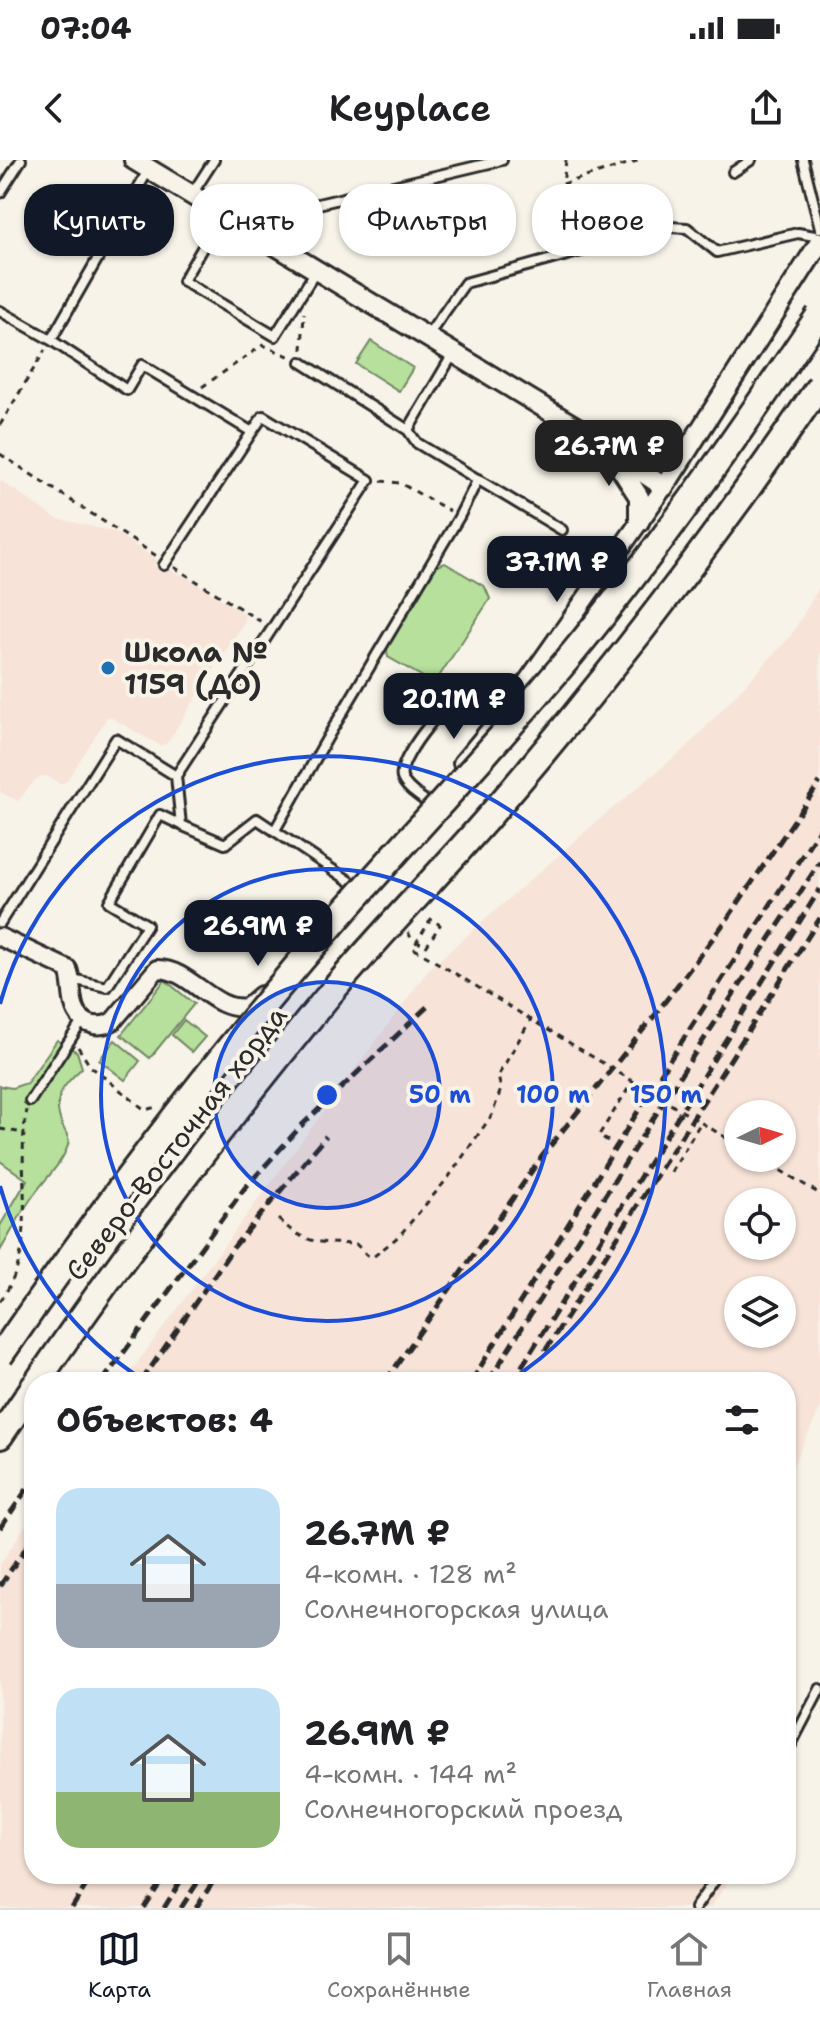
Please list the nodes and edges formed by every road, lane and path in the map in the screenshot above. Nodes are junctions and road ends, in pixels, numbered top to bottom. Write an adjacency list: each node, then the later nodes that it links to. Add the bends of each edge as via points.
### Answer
1 (21, 160): 12 (lane)
2 (214, 160): 10 (lane)
3 (502, 160): 14 (lane)
4 (566, 160): 11 (path)
5 (640, 160): 11 (path)
6 (751, 160): 9 (lane)
7 (803, 160): 16 (lane)
8 (142, 164): 13 (street); 25 (lane)
9 (733, 172)
10 (199, 184)
11 (563, 184)
12 (0, 193)
13 (190, 194)
14 (323, 203)
15 (673, 227): 17 (lane, via 687,228 717,252 798,233)
16 (820, 228)
17 (820, 240): 37 (street)
18 (198, 256): 21 (lane, via 183,281 275,336)
19 (283, 256): 21 (street)
20 (563, 256): 24 (lane, via 465,283)
21 (311, 278): 24 (street); 27 (path)
22 (0, 311): 25 (lane)
23 (819, 314): 67 (main road, Северо-Восточная хорда, bridge, via 723,459 572,653 290,973 148,1151)
24 (427, 338): 26 (street)
25 (51, 340): 29 (lane, via 127,390 142,365); 30 (path)
26 (453, 354): 31 (lane); 33 (street)
27 (301, 362): 29 (path, via 263,345); 31 (lane)
28 (820, 385): 68 (main road, Северо-Восточная хорда, bridge, via 628,651 210,1141)
29 (191, 394): 32 (lane)
30 (0, 425)
31 (408, 430): 35 (lane, via 417,443)
32 (252, 432): 36 (lane, via 263,416); 41 (lane)
33 (608, 449): 37 (street); 39 (street, via 639,497)
34 (0, 454): 41 (path)
35 (478, 479): 38 (lane); 40 (lane)
36 (369, 480): 38 (path, via 400,483); 42 (lane)
37 (664, 487): 39 (street)
38 (459, 517): 47 (lane)
39 (639, 522): 43 (street)
40 (562, 530)
41 (165, 564): 42 (path)
42 (271, 628): 44 (lane)
43 (511, 704): 45 (street); 45 (lane, via 474,693 444,708 402,767 402,779)
44 (176, 776): 46 (lane); 49 (lane, via 116,739)
45 (429, 804): 48 (street)
46 (181, 825): 47 (lane, via 225,844 257,819); 52 (lane, via 160,815 109,902 147,925 107,987)
47 (275, 830): 48 (lane)
48 (358, 884): 54 (street, via 247,1007 230,1007 172,972 157,969 106,1026)
49 (0, 923)
50 (0, 937): 52 (street, via 68,969)
51 (426, 947): 53 (path, bridge, via 440,925 431,919 413,948)
52 (72, 979): 54 (street, via 74,1006)
53 (531, 1019): 55 (path, bridge); 65 (path, via 498,1076 501,1089 492,1115 429,1201 373,1257 356,1244 304,1240)
54 (83, 1020): 56 (lane)
55 (633, 1081): 57 (path, bridge); 61 (path, via 599,1135)
56 (29, 1105): 59 (path)
57 (701, 1122): 60 (path, bridge); 62 (path)
58 (0, 1129): 59 (path)
59 (23, 1133): 66 (path, via 21,1253)
60 (724, 1136)
61 (608, 1141)
62 (671, 1172)
63 (783, 1172): 64 (path)
64 (820, 1194)
65 (278, 1219)
66 (0, 1301)
67 (0, 1356)
68 (43, 1372)
69 (24, 1400): 70 (main road, Северо-Восточная хорда)
70 (0, 1436)
71 (820, 1689): 72 (lane)
72 (796, 1735)
73 (712, 1884): 74 (lane)
74 (695, 1908)

